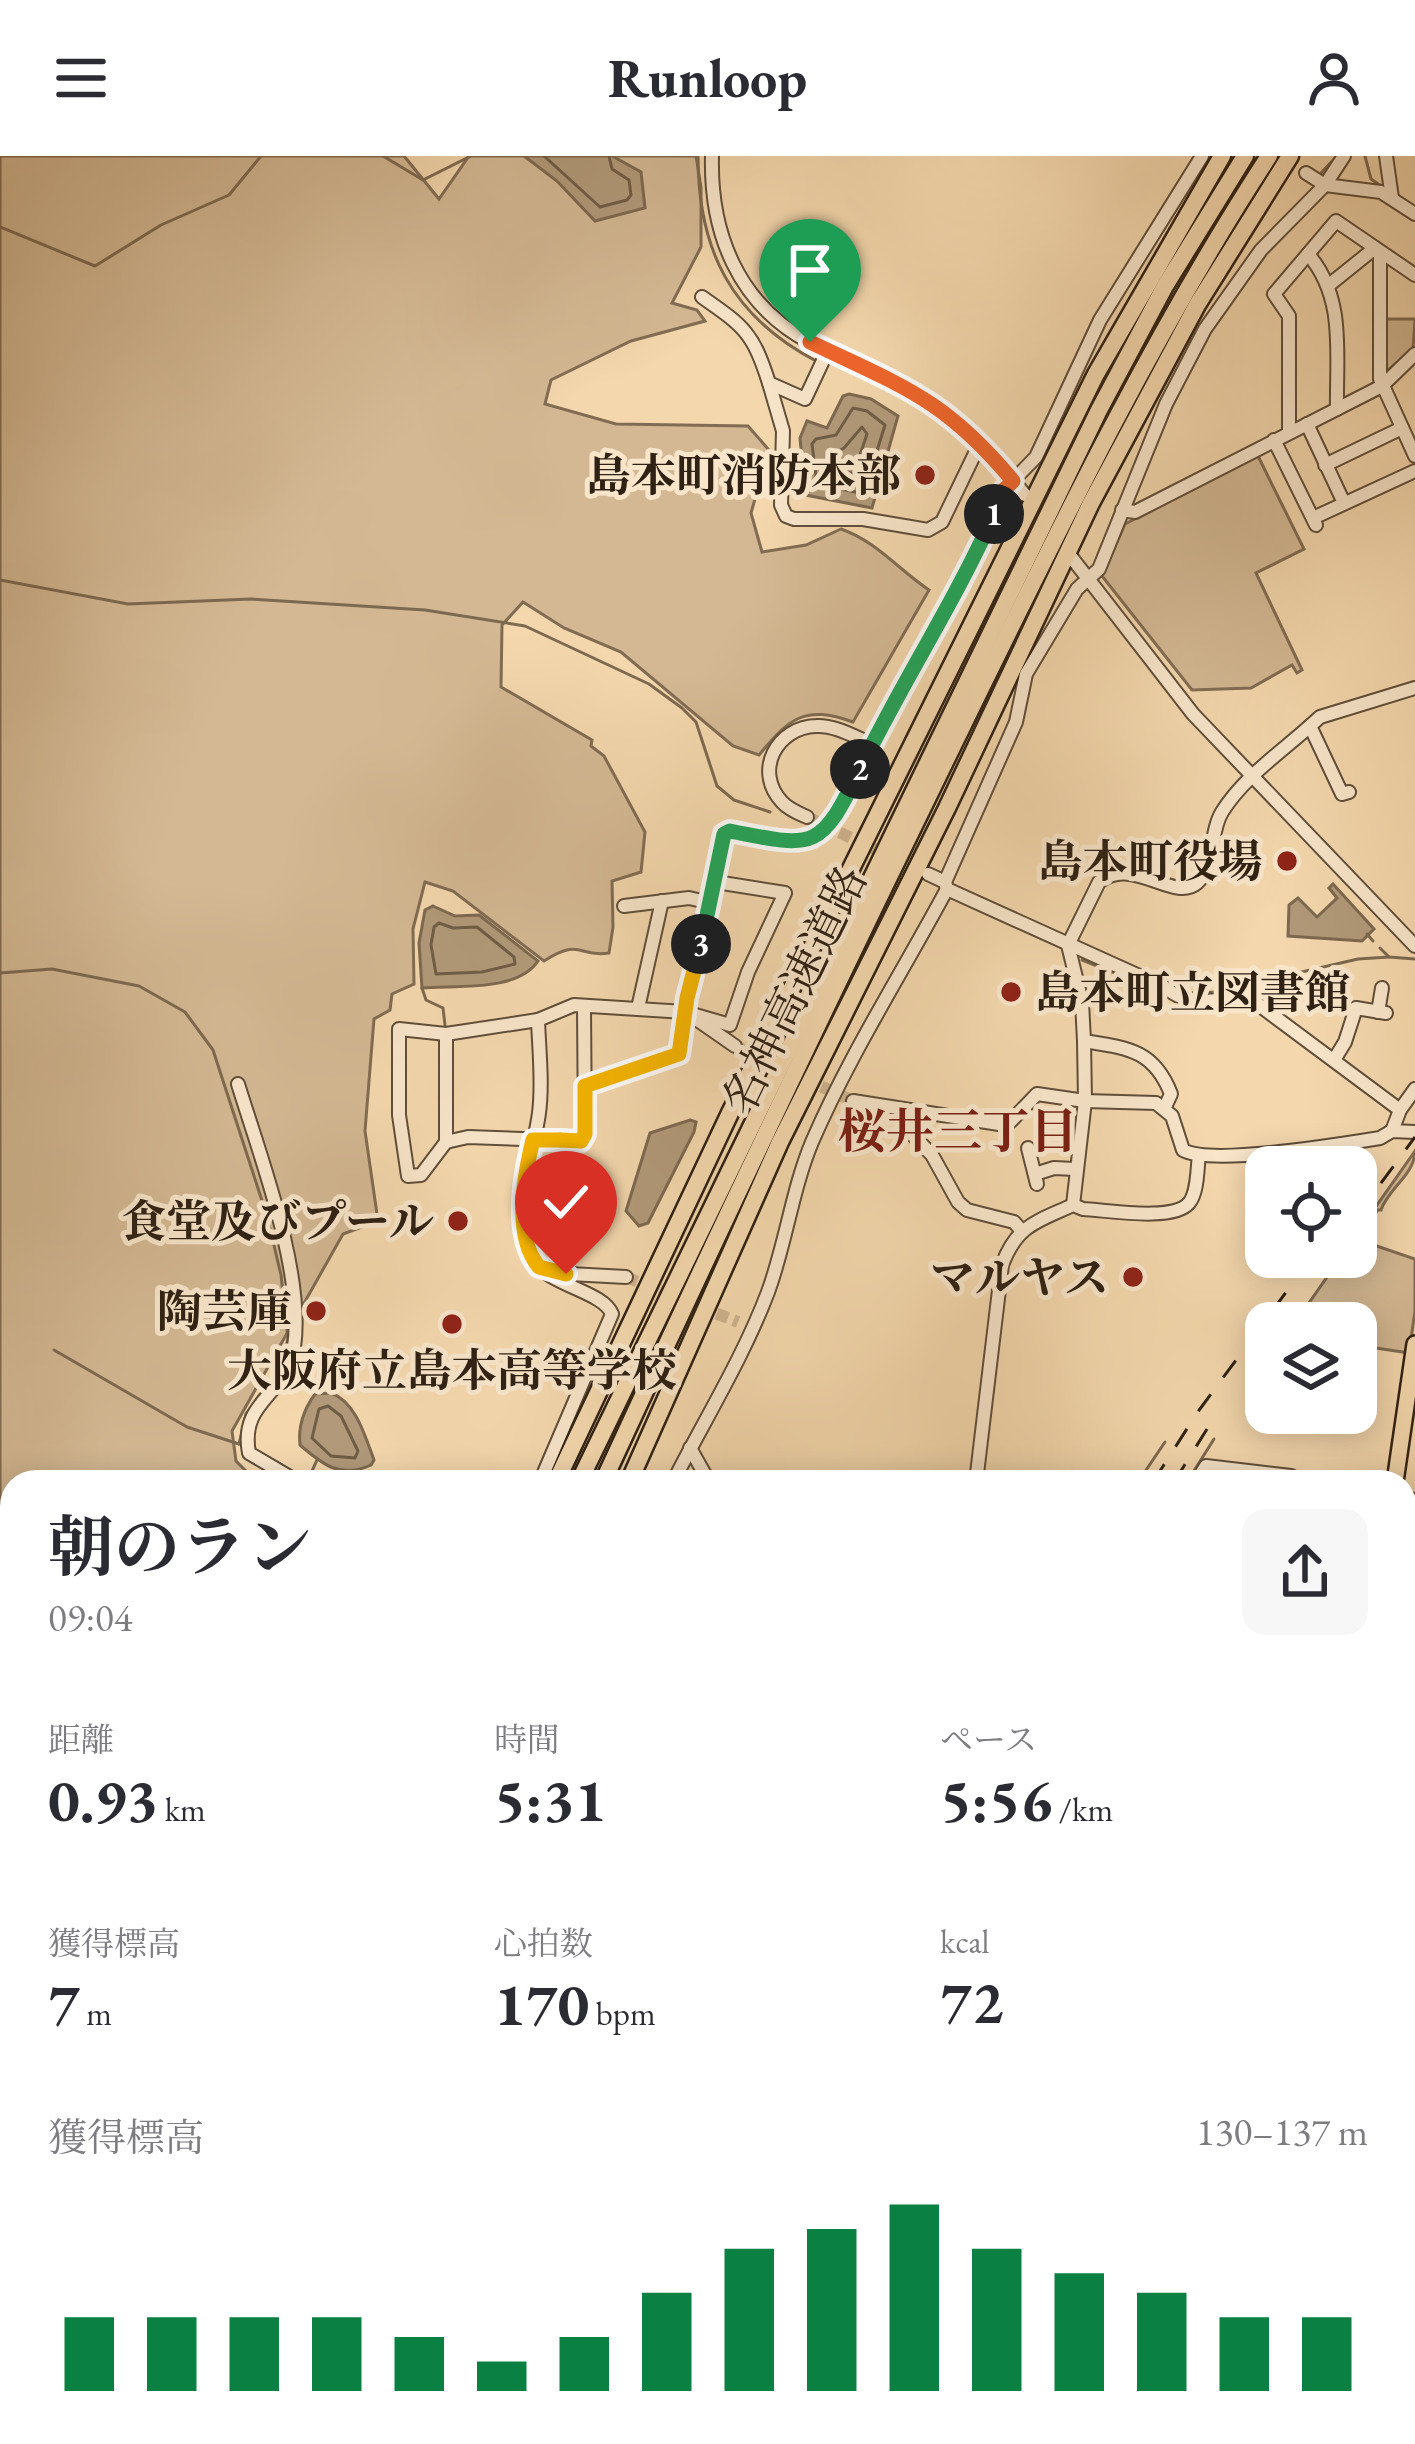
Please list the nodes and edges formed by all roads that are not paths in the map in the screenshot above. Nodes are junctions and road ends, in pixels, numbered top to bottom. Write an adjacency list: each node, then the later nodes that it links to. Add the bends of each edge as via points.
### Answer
1 (712, 156): 18 (street, via 714,211)
2 (1202, 156): 32 (street, via 1100,320 1036,457)
3 (1222, 156): 87 (highway, 名神高速道路, via 1096,374)
4 (1245, 156): 88 (highway, 名神高速道路, via 1109,389)
5 (1269, 156): 89 (highway, 名神高速道路, via 1159,335 1052,544)
6 (1290, 156): 90 (highway, 名神高速道路, via 1197,305 1081,524 780,1142)
7 (1344, 156): 10 (street)
8 (1386, 156): 11 (street)
9 (1306, 173): 10 (street)
10 (1324, 185): 11 (street); 35 (street, via 1261,250 1205,329)
11 (1392, 198): 12 (street)
12 (1415, 214)
13 (1377, 250): 14 (street, via 1336,221); 15 (street); 16 (street); 22 (street)
14 (1308, 254): 16 (street); 26 (street, via 1274,294 1289,316)
15 (1415, 275)
16 (1329, 284): 23 (street)
17 (702, 297): 18 (street)
18 (748, 310): 19 (street); 21 (street)
19 (828, 350): 21 (street, via 805,399); 28 (street, via 906,386)
20 (1415, 355): 22 (street)
21 (769, 383): 28 (street, via 783,431 781,505 794,519 928,530 942,522)
22 (1382, 386): 23 (street); 25 (street)
23 (1337, 409): 24 (street)
24 (1307, 424): 26 (street); 30 (street)
25 (1402, 428): 29 (street); 30 (street)
26 (1289, 432): 27 (street)
27 (1274, 440): 34 (street, via 1314,521); 35 (street, via 1135,512)
28 (980, 443): 32 (street)
29 (1415, 457)
30 (1325, 465): 34 (street)
31 (1415, 471): 34 (street)
32 (1013, 481): 33 (street); 40 (street)
33 (1025, 495)
34 (1344, 503)
35 (1122, 510): 37 (street)
36 (1072, 558): 37 (street)
37 (1088, 578): 41 (street); 46 (street, via 1025,674 1016,722)
38 (1415, 688): 39 (street)
39 (1315, 722): 41 (street); 42 (street)
40 (872, 744): 43 (street, via 825,726 789,731 769,766 772,788); 45 (street, via 826,831 802,842 730,831 720,843)
41 (1252, 778): 50 (street, via 1219,816 1199,881 1180,887 1129,872 1108,875); 51 (street)
42 (1342, 795)
43 (806, 818)
44 (928, 874): 46 (street)
45 (716, 882): 48 (street); 55 (street, via 785,893 730,1025)
46 (946, 886): 50 (street); 81 (street, via 813,1140)
47 (662, 901): 48 (street); 49 (street); 54 (street)
48 (711, 903): 55 (street)
49 (624, 906)
50 (1068, 945): 58 (street); 60 (street, via 1194,1004 1245,999)
51 (1415, 946)
52 (1382, 988): 60 (street, via 1382,1012 1354,1010)
53 (584, 1008): 54 (street); 56 (street); 62 (street)
54 (638, 1008): 55 (street)
55 (685, 1012): 59 (street); 62 (street, via 679,1054)
56 (538, 1020): 57 (street); 71 (street)
57 (446, 1034): 72 (street); 72 (street, via 400,1029 408,1176 421,1175)
58 (1084, 1041): 65 (street); 66 (street, via 1150,1058 1171,1094)
59 (734, 1046)
60 (1334, 1060): 67 (street)
61 (238, 1084): 85 (street, via 295,1305 292,1360 248,1419 249,1453)
62 (585, 1086): 71 (street, via 581,1141)
63 (1415, 1089): 67 (street)
64 (853, 1101): 68 (street)
65 (1085, 1101): 66 (street); 68 (street, via 1037,1094 999,1124); 75 (street)
66 (1165, 1107): 74 (street, via 1183,1150)
67 (1400, 1110): 69 (street)
68 (904, 1112): 77 (street, via 905,1127 958,1202)
69 (1392, 1131): 70 (street); 74 (street, via 1295,1152)
70 (1415, 1132)
71 (533, 1140): 72 (street); 78 (street, via 524,1238 532,1260)
72 (446, 1142)
73 (1028, 1148): 75 (street, via 1036,1179 1054,1168)
74 (1199, 1155): 76 (street, via 1193,1196 1179,1210)
75 (1076, 1169): 76 (street)
76 (1072, 1205): 77 (street)
77 (1021, 1229): 93 (street, via 1002,1265)
78 (551, 1273): 79 (street); 86 (street, via 606,1302 612,1314)
79 (626, 1277)
80 (737, 1322): 81 (street)
81 (752, 1333): 84 (street)
82 (1415, 1344): 83 (main road)
83 (1411, 1388): 96 (main road)
84 (690, 1448): 91 (street); 92 (street)
85 (278, 1470)
86 (545, 1470)
87 (562, 1470)
88 (585, 1470)
89 (609, 1470)
90 (634, 1470)
91 (679, 1470)
92 (702, 1470)
93 (977, 1470)
94 (1204, 1470): 95 (street)
95 (1241, 1470)
96 (1397, 1470)

